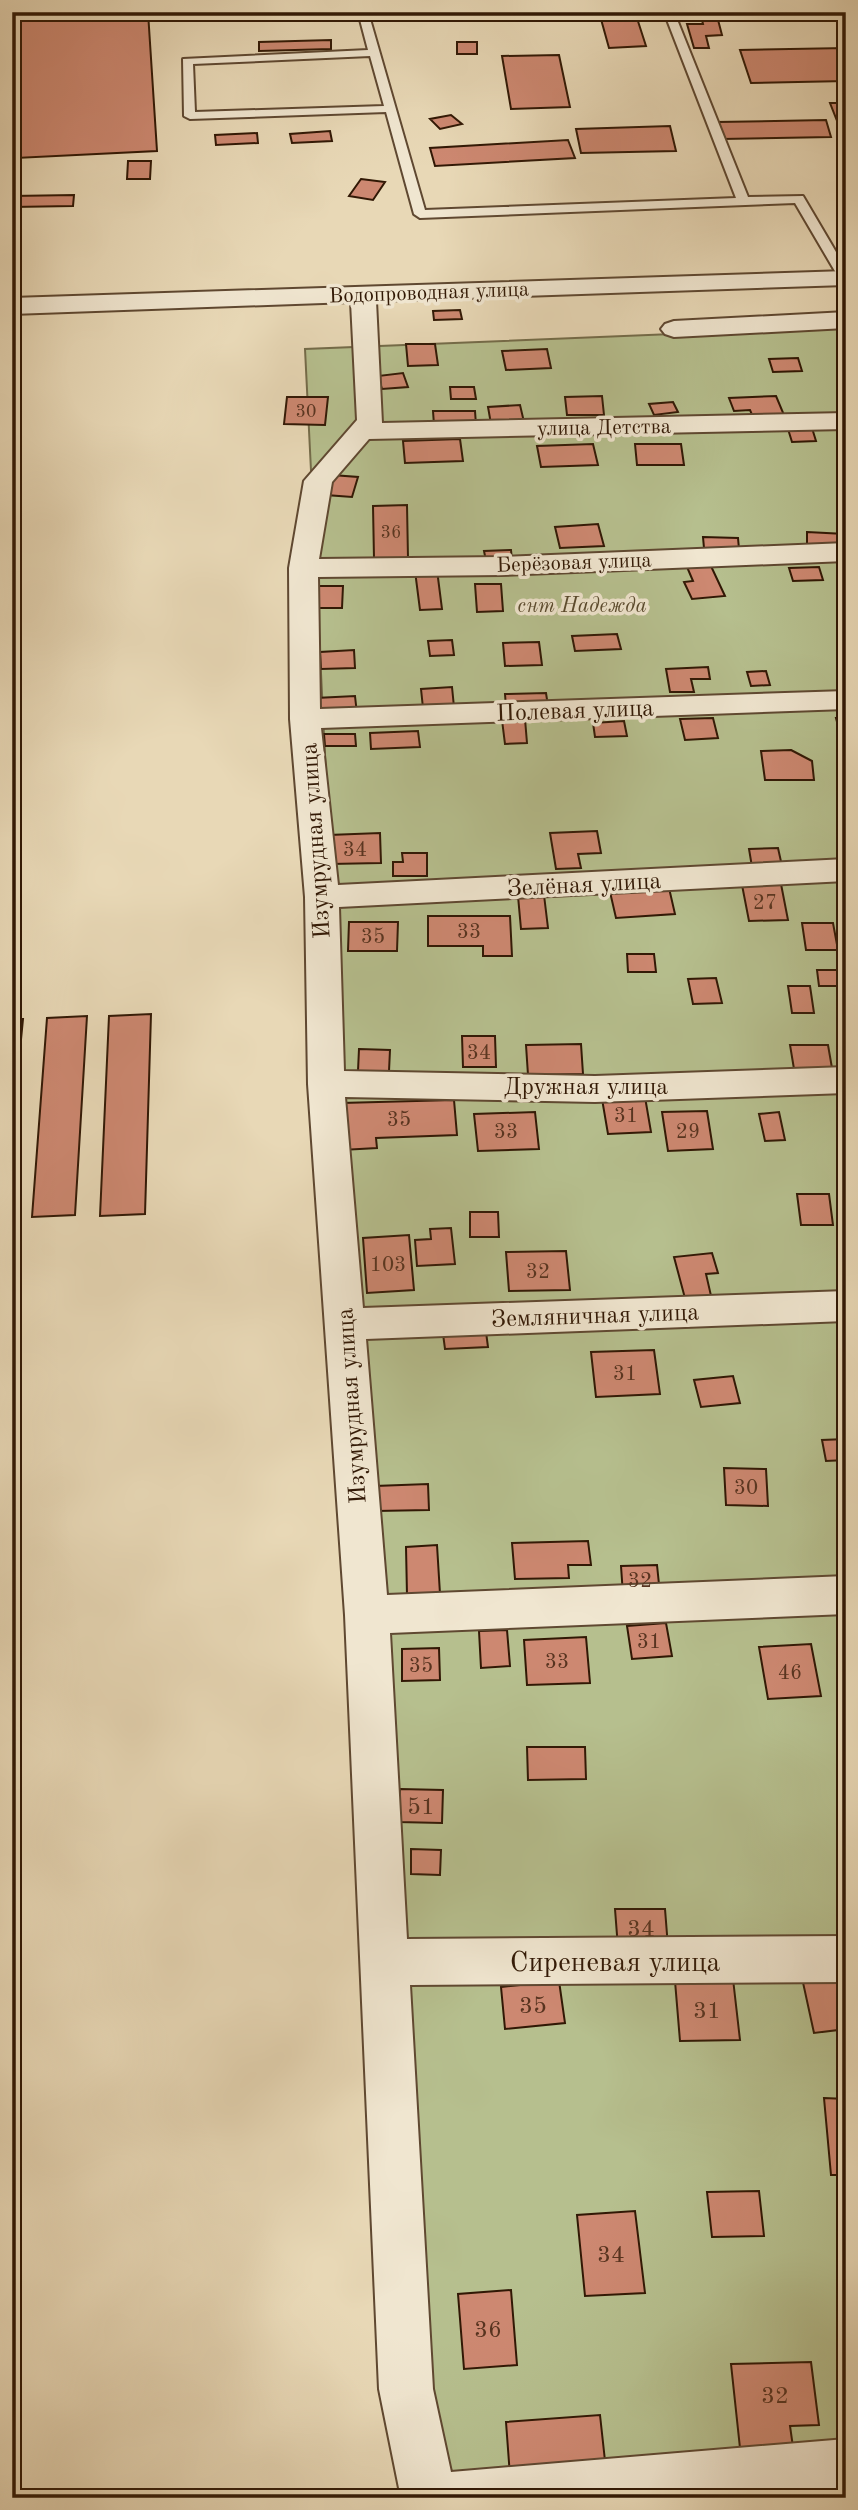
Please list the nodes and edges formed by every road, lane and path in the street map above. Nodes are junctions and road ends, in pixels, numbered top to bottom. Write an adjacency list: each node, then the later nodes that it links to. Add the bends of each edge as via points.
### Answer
1 (363, 12): 3 (lane)
2 (669, 12): 5 (lane)
3 (374, 53): 4 (lane); 4 (lane, via 187,61 190,116)
4 (389, 109): 5 (lane, via 420,214)
5 (744, 202): 6 (lane, via 799,199)
6 (846, 278): 7 (street, Водопроводная улица)
7 (363, 295): 8 (street, Водопроводная улица); 12 (street, via 370,421)
8 (12, 306)
9 (846, 320): 10 (street)
10 (674, 329)
11 (846, 421): 12 (street, улица Детства)
12 (362, 430): 14 (street, Изумрудная улица, via 318,481)
13 (846, 552): 14 (street, Берёзовая улица, via 500,566)
14 (303, 568): 16 (street, Изумрудная улица)
15 (846, 700): 16 (street, Полевая улица)
16 (305, 719): 18 (street, Изумрудная улица)
17 (846, 870): 18 (street, Зелёная улица)
18 (322, 897): 20 (street, Изумрудная улица)
19 (846, 1080): 20 (street, Дружная улица, via 595,1089)
20 (326, 1084): 22 (street, Изумрудная улица)
21 (846, 1306): 22 (street, Земляничная улица)
22 (344, 1324): 24 (street, Изумрудная улица)
23 (846, 1595): 24 (street)
24 (367, 1615): 26 (street, Изумрудная улица)
25 (846, 1959): 26 (street, Сиреневая улица)
26 (385, 1962): 28 (street, Изумрудная улица, via 406,2389)
27 (846, 2467): 29 (street)
28 (429, 2498)
29 (457, 2498)

